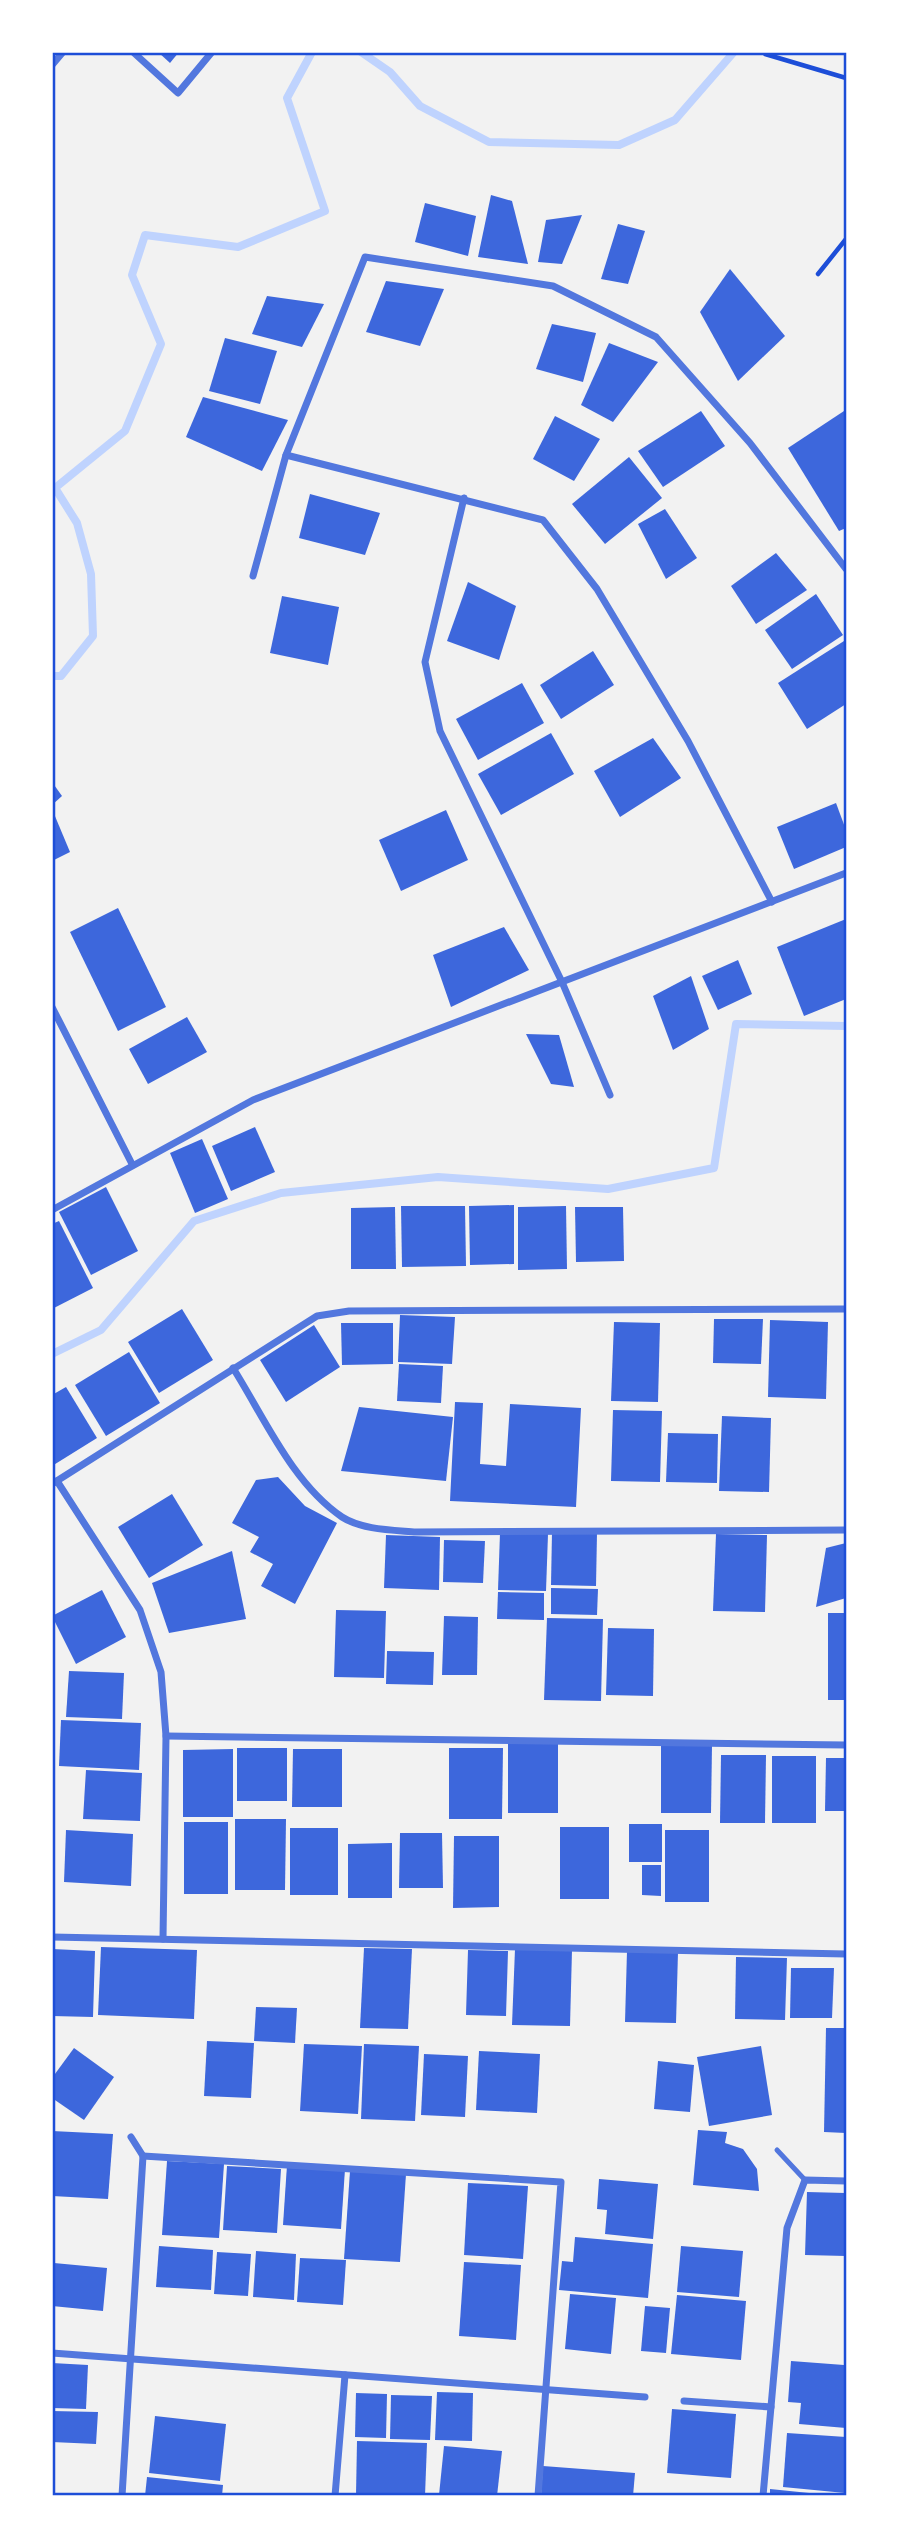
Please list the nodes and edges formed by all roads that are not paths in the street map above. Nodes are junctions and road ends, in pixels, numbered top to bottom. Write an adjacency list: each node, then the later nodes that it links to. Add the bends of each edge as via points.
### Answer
1 (63, 52): 4 (street)
2 (133, 52): 3 (street, via 178,93)
3 (212, 52)
4 (52, 65)
5 (286, 455): 6 (street); 7 (street, via 365,257 553,286 656,337 750,443); 8 (street)
6 (464, 498): 10 (street, via 543,520 597,589 688,741); 11 (street, via 425,663 440,732)
7 (846, 569)
8 (253, 576)
9 (846, 873): 10 (street)
10 (772, 902): 11 (street)
11 (562, 982): 13 (street); 14 (street, via 253,1100)
12 (52, 1007): 14 (street)
13 (610, 1095)
14 (132, 1164): 15 (street)
15 (52, 1210)
16 (846, 1309): 17 (street, via 349,1311 317,1316)
17 (233, 1368): 18 (street); 19 (street, via 305,1483 343,1518 378,1529)
18 (55, 1483): 20 (street, via 139,1610 161,1672)
19 (846, 1530)
20 (166, 1736): 21 (street); 23 (street)
21 (846, 1745)
22 (52, 1937): 23 (street)
23 (163, 1939): 24 (street)
24 (846, 1954)
25 (131, 2137): 27 (street)
26 (777, 2150): 28 (lane)
27 (142, 2156): 31 (street); 33 (street, via 561,2182)
28 (805, 2180): 29 (street); 36 (street, via 787,2228)
29 (846, 2181)
30 (52, 2353): 31 (street)
31 (130, 2359): 32 (street); 37 (street)
32 (345, 2375): 33 (street); 38 (street)
33 (547, 2389): 34 (street); 39 (street)
34 (645, 2397)
35 (684, 2401): 36 (street)
36 (771, 2407): 40 (street)
37 (122, 2496)
38 (335, 2496)
39 (538, 2496)
40 (763, 2496)

